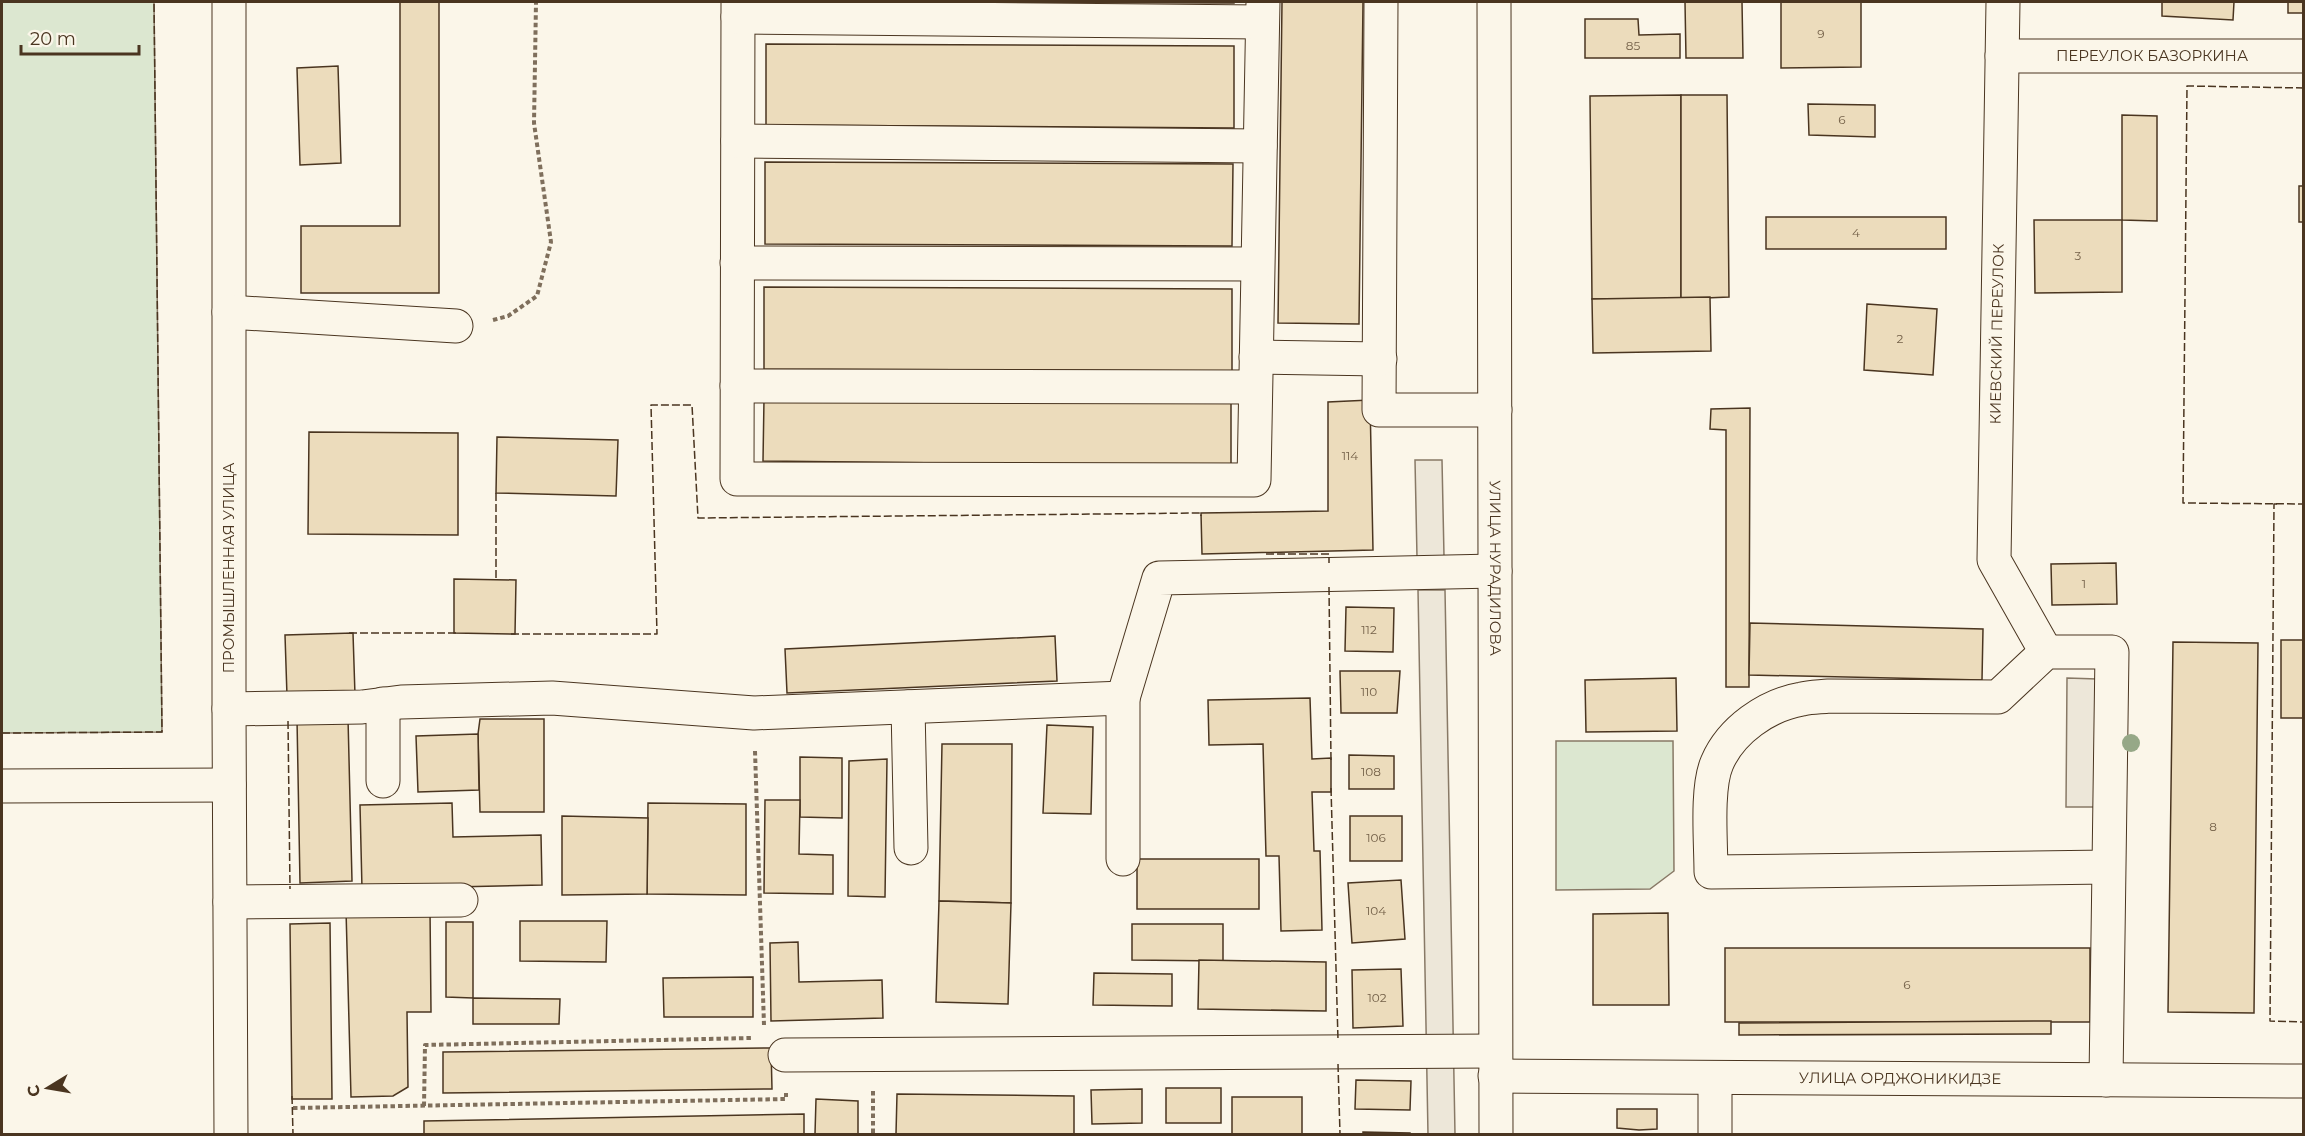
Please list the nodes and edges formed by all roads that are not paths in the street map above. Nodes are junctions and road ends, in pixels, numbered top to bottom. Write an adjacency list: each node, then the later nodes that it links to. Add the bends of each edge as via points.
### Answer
1 (229, 2): 13 (street, ПРОМЫШЛЕННАЯ УЛИЦА)
2 (1381, 2): 15 (street)
3 (1494, 2): 18 (street, УЛИЦА НУРАДИЛОВА)
4 (2003, 2): 7 (street, КИЕВСКИЙ ПЕРЕУЛОК)
5 (738, 9): 6 (street); 9 (street)
6 (1262, 12): 10 (street)
7 (2002, 56): 8 (street, ПЕРЕУЛОК БАЗОРКИНА); 20 (street, КИЕВСКИЙ ПЕРЕУЛОК, via 1994,560)
8 (2304, 56)
9 (738, 141): 10 (street); 11 (street)
10 (1260, 146): 12 (street)
11 (737, 263): 12 (street); 17 (street)
12 (1257, 264): 16 (street)
13 (229, 312): 14 (street); 24 (street, ПРОМЫШЛЕННАЯ УЛИЦА)
14 (456, 326)
15 (1380, 359): 16 (street); 18 (street, via 1379,410)
16 (1256, 372): 17 (street); 17 (street, via 1254,480 737,479)
17 (737, 386)
18 (1495, 410): 19 (street, УЛИЦА НУРАДИЛОВА)
19 (1495, 572): 21 (street, via 1159,578); 34 (street, УЛИЦА НУРАДИЛОВА)
20 (2046, 652): 30 (street, via 2112,652); 30 (street, via 1998,697 1829,696 1776,707 1749,722 1728,743 1716,763 1711,787 1711,872)
21 (1123, 698): 23 (street); 29 (street)
22 (383, 704): 23 (street, via 552,698 754,713); 24 (street); 25 (street)
23 (908, 707): 28 (street)
24 (229, 709): 26 (street, ПРОМЫШЛЕННАЯ УЛИЦА)
25 (383, 781)
26 (229, 785): 27 (street); 32 (street, ПРОМЫШЛЕННАЯ УЛИЦА)
27 (2, 786)
28 (911, 848)
29 (1123, 859)
30 (2108, 867): 36 (street)
31 (461, 900): 32 (street)
32 (230, 902): 38 (street, ПРОМЫШЛЕННАЯ УЛИЦА)
33 (775, 1047): 34 (street, УЛИЦА ОРДЖОНИКИДЗЕ)
34 (1495, 1064): 35 (street, УЛИЦА ОРДЖОНИКИДЗЕ); 39 (street, УЛИЦА НУРАДИЛОВА)
35 (1715, 1078): 36 (street, УЛИЦА ОРДЖОНИКИДЗЕ); 40 (street)
36 (2106, 1080): 37 (street, УЛИЦА ОРДЖОНИКИДЗЕ)
37 (2304, 1081)
38 (231, 1134)
39 (1496, 1134)
40 (1715, 1134)

